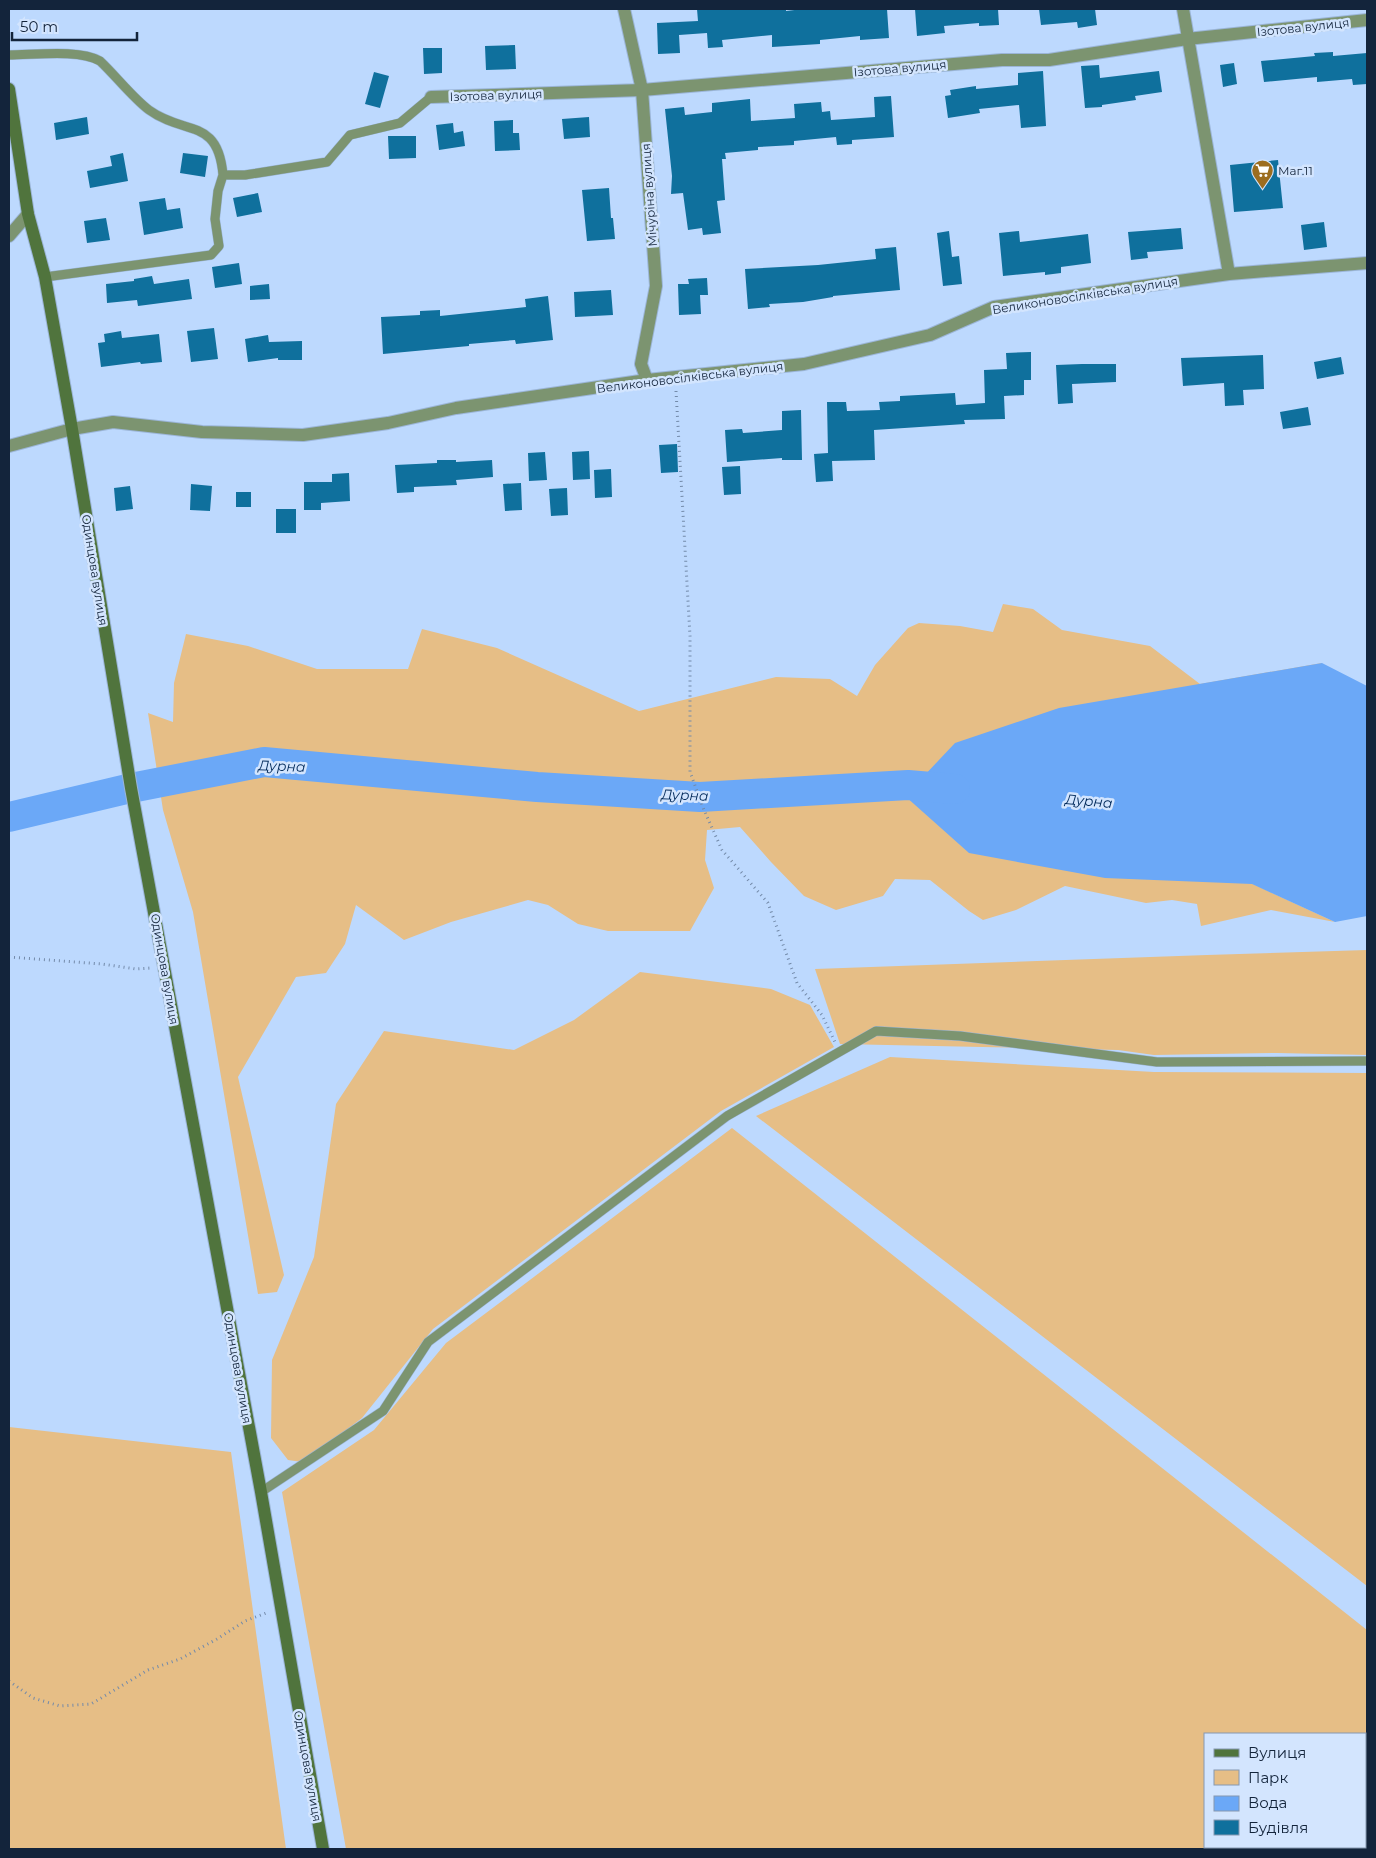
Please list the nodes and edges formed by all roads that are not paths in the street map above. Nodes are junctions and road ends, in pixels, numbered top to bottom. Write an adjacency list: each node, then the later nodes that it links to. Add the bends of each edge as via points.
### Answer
1 (624, 9): 7 (street, Мічуріна вулиця)
2 (1183, 9): 4 (street)
3 (1367, 20): 4 (street, Ізотова вулиця)
4 (1188, 39): 7 (street, Ізотова вулиця, via 1050,60 1002,60); 13 (street)
5 (9, 55): 9 (lane, via 92,56 161,118 195,129 213,140 221,158)
6 (9, 89): 10 (main road, Одинцова вулиця)
7 (642, 90): 8 (street, Ізотова вулиця); 15 (street, Мічуріна вулиця, via 656,286 641,364)
8 (431, 97): 9 (lane, via 400,123 350,135 327,162 245,176)
9 (223, 175): 14 (lane, via 215,219 219,246 211,255)
10 (28, 214): 11 (street); 14 (main road, Одинцова вулиця)
11 (9, 236)
12 (1367, 263): 13 (street, Великоновосілківська вулиця)
13 (1229, 274): 15 (street, Великоновосілківська вулиця, via 994,307 930,335 804,364)
14 (45, 277): 16 (main road, Одинцова вулиця)
15 (647, 380): 16 (street, Великоновосілківська вулиця, via 456,408 388,423 304,435 202,432 113,422)
16 (72, 429): 17 (street, Великоновосілківська вулиця); 19 (main road, Одинцова вулиця, via 131,788)
17 (9, 446)
18 (1367, 1061): 19 (lane, via 1157,1062 960,1036 876,1031 726,1116 428,1342 383,1411)
19 (261, 1492): 20 (main road, Одинцова вулиця)
20 (323, 1849)

